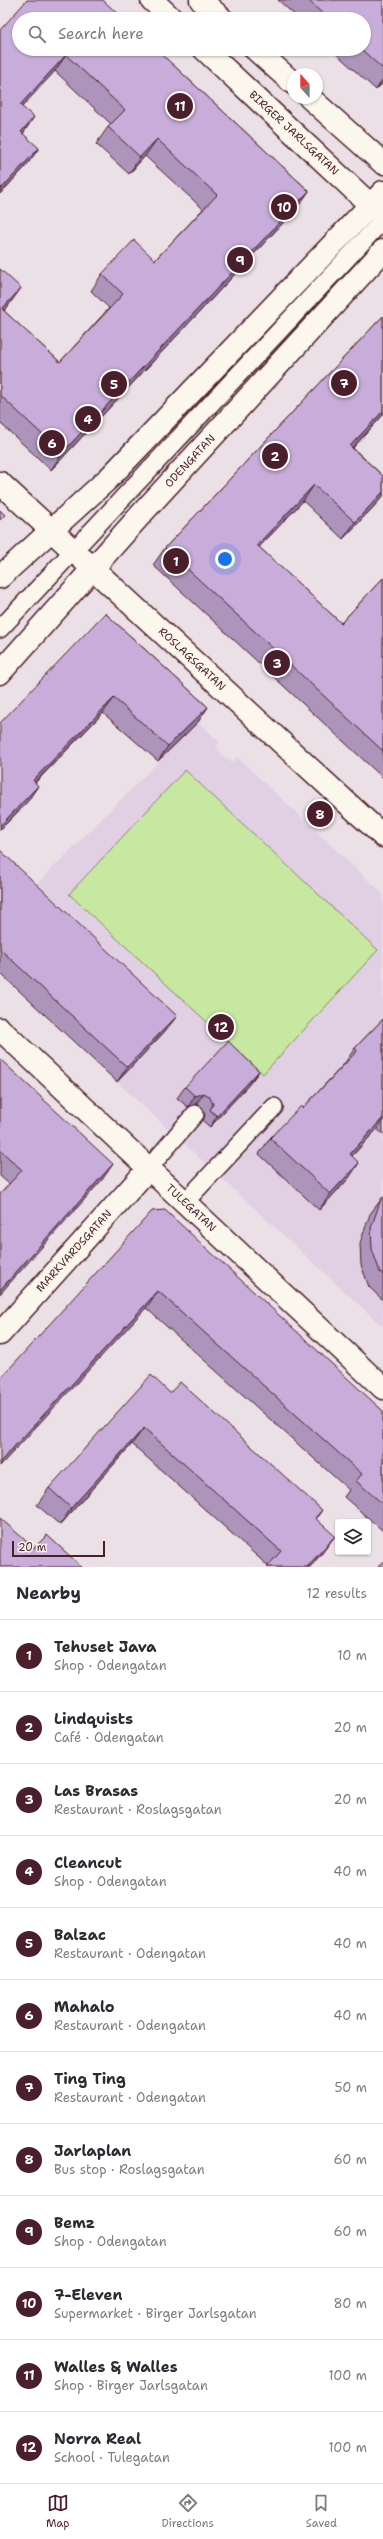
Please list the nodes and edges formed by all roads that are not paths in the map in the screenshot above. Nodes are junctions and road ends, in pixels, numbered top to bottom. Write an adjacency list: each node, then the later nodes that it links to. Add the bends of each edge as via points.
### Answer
1 (152, 0): 3 (street)
2 (201, 0): 4 (street)
3 (165, 12)
4 (214, 12)
5 (212, 56): 10 (street, BIRGER JARLSGATAN)
6 (263, 56): 7 (street)
7 (287, 78)
8 (317, 104): 9 (street)
9 (383, 163)
10 (380, 209): 13 (street, via 109,478); 14 (lane)
11 (383, 252): 15 (street, ODENGATAN)
12 (0, 483): 13 (street, ROSLAGSGATAN)
13 (51, 530): 14 (street, ROSLAGSGATAN); 16 (street)
14 (73, 551): 15 (street, ROSLAGSGATAN); 17 (lane)
15 (92, 569): 18 (street, ODENGATAN); 19 (street, ROSLAGSGATAN)
16 (0, 577)
17 (0, 629)
18 (0, 673)
19 (383, 836)
20 (0, 1029): 23 (street, TULEGATAN)
21 (274, 1107): 24 (lane)
22 (196, 1114): 23 (lane)
23 (148, 1168): 24 (street, TULEGATAN); 25 (street, MARKVARDSGATAN)
24 (185, 1202): 26 (street, TULEGATAN)
25 (0, 1334)
26 (383, 1388)

